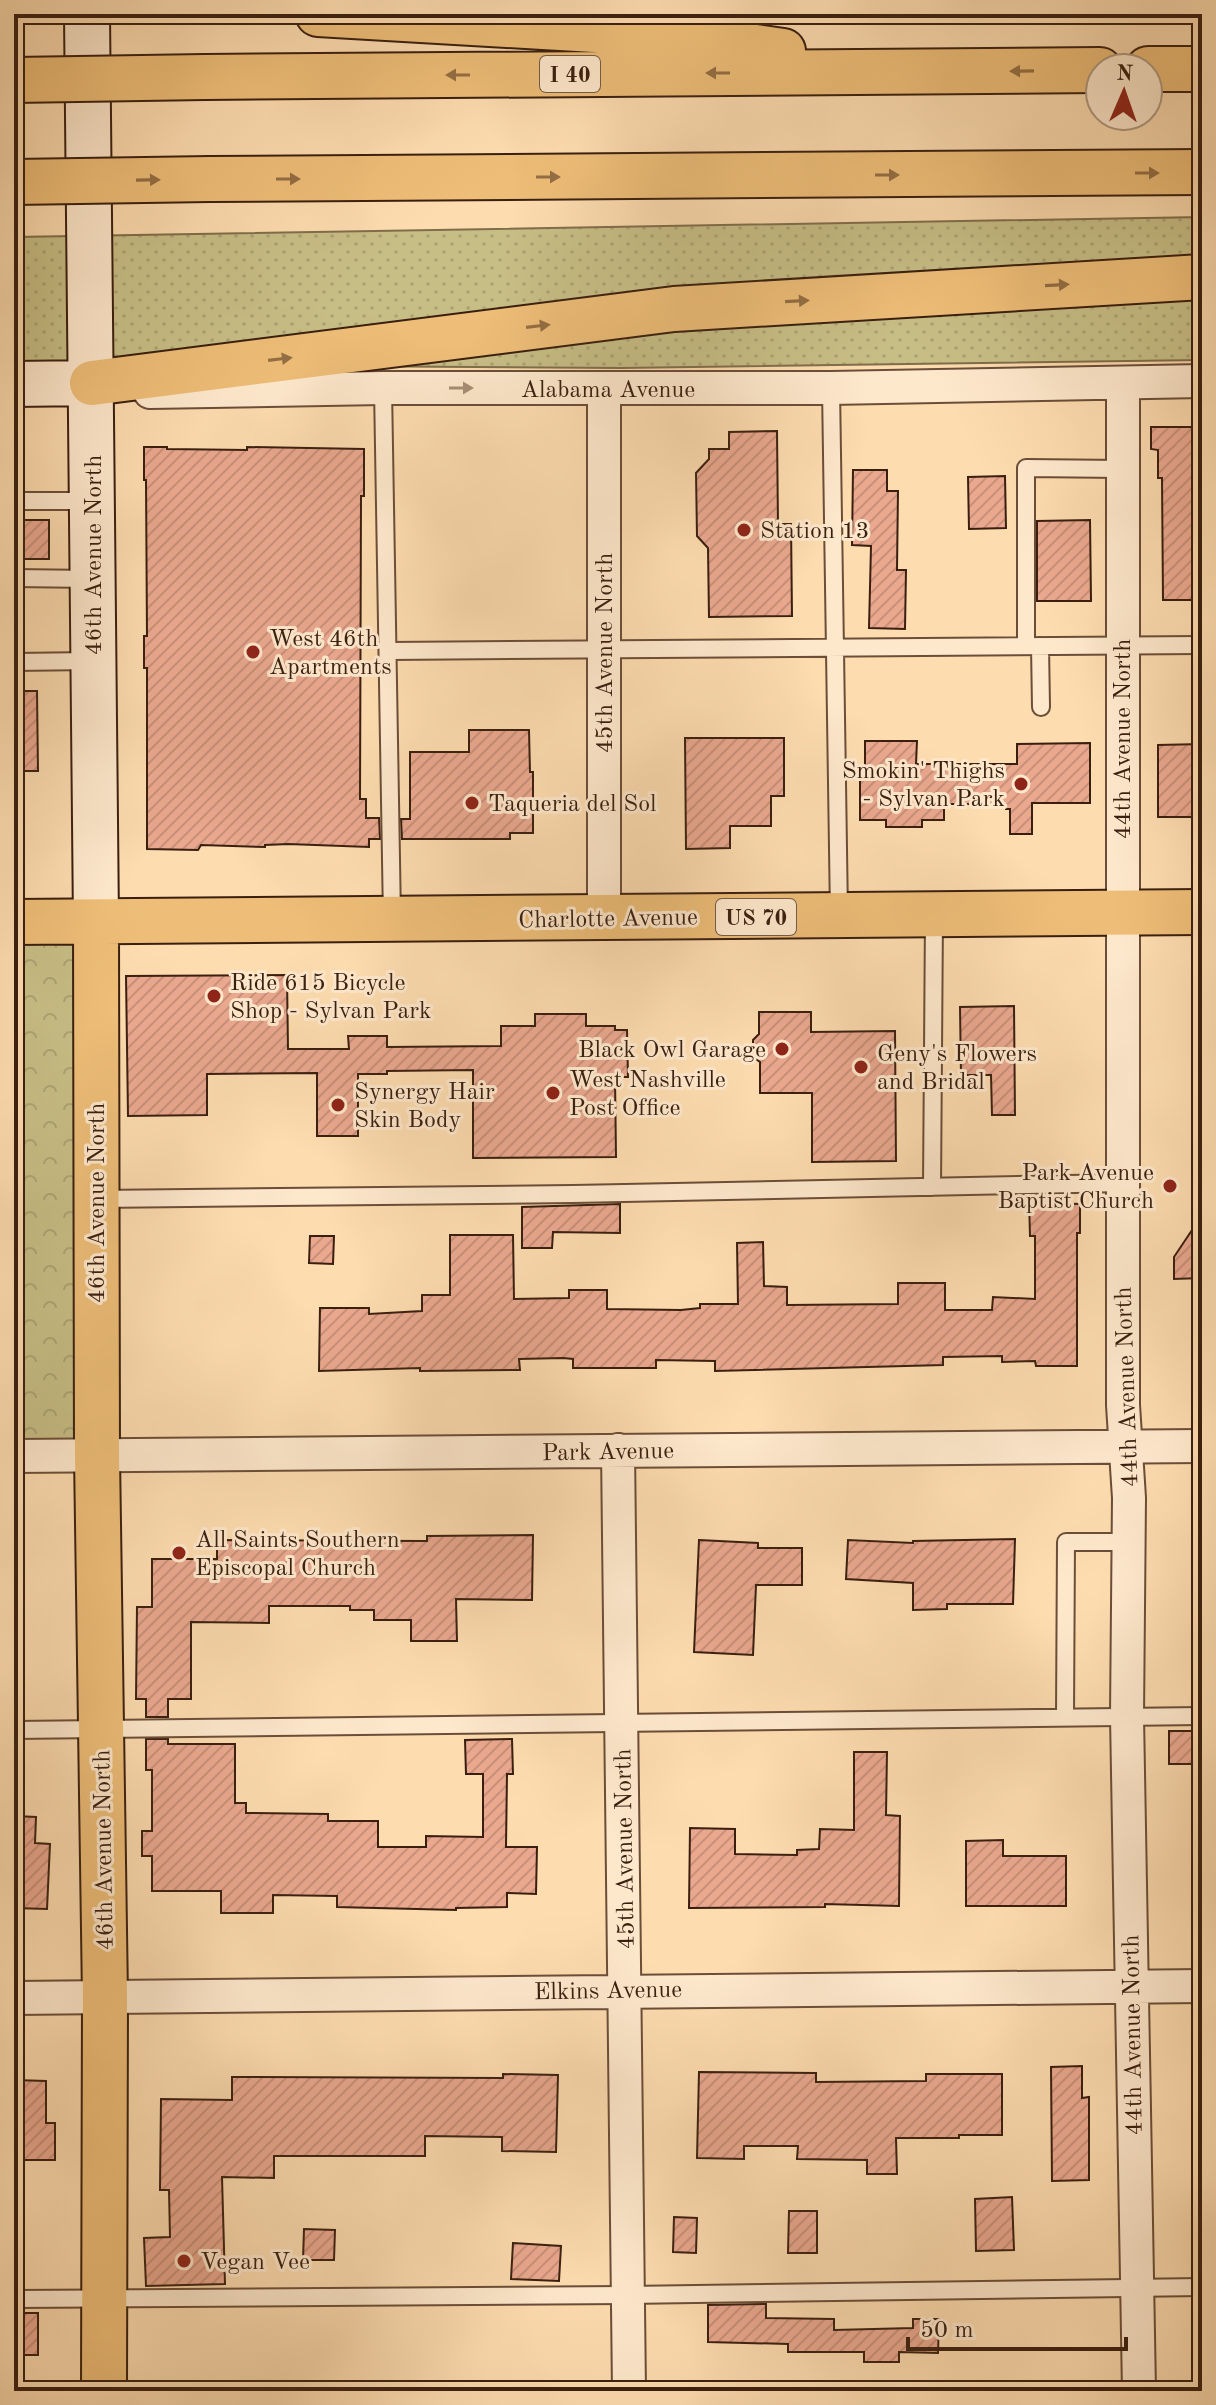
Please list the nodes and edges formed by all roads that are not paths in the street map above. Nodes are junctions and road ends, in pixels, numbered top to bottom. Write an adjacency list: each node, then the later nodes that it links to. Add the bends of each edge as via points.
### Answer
1 (87, 14): 12 (main road, 46th Avenue North)
2 (318, 14): 6 (main road, via 663,34)
3 (1164, 69): 4 (main road)
4 (1202, 69)
5 (1084, 70): 6 (main road, I 40, one-way to 6)
6 (936, 72): 7 (main road, I 40, one-way to 7, bridge)
7 (14, 80)
8 (1202, 172): 9 (main road, one-way to 8, bridge)
9 (14, 182)
10 (1202, 277): 12 (main road, one-way to 10, via 674,309)
11 (1202, 381): 13 (street, Alabama Avenue)
12 (92, 383): 14 (main road, Alabama Avenue); 15 (street, Alabama Avenue, via 159,393); 20 (main road, 46th Avenue North)
13 (1123, 383): 16 (street, Alabama Avenue); 18 (street, 44th Avenue North)
14 (14, 384)
15 (383, 388): 17 (street, Alabama Avenue, one-way to 17); 28 (lane)
16 (831, 388): 17 (street, Alabama Avenue); 26 (lane)
17 (604, 389): 27 (street, 45th Avenue North)
18 (1122, 469): 23 (street, 44th Avenue North); 25 (lane, via 1026,468)
19 (14, 501): 20 (lane)
20 (93, 501): 22 (main road, 46th Avenue North)
21 (14, 578): 22 (lane)
22 (94, 579): 29 (main road, 46th Avenue North)
23 (1122, 645): 24 (lane); 25 (lane); 32 (street, 44th Avenue North)
24 (1202, 645)
25 (1033, 646): 26 (lane); 31 (lane)
26 (834, 648): 27 (lane); 35 (lane)
27 (604, 649): 28 (lane); 36 (street, 45th Avenue North)
28 (389, 651): 37 (lane)
29 (94, 661): 30 (lane); 39 (main road, 46th Avenue North)
30 (14, 662)
31 (1041, 707)
32 (1124, 912): 33 (main road, Charlotte Avenue / US 70); 34 (main road, Charlotte Avenue / US 70); 40 (street, 44th Avenue North)
33 (1202, 912)
34 (934, 915): 35 (main road, Charlotte Avenue / US 70); 41 (lane)
35 (839, 916): 36 (main road, Charlotte Avenue / US 70)
36 (604, 918): 37 (main road, Charlotte Avenue / US 70)
37 (392, 921): 39 (main road, Charlotte Avenue / US 70)
38 (14, 922): 39 (main road, Charlotte Avenue / US 70)
39 (96, 922): 42 (main road, 46th Avenue North)
40 (1122, 1183): 41 (lane); 43 (street, 44th Avenue North)
41 (932, 1187): 42 (lane)
42 (96, 1199): 47 (main road, 46th Avenue North)
43 (1124, 1446): 44 (street, Park Avenue); 45 (street, Park Avenue); 48 (street, 44th Avenue North)
44 (1202, 1446)
45 (618, 1450): 47 (street, Park Avenue); 52 (street, 45th Avenue North)
46 (14, 1456): 47 (street, Park Avenue)
47 (97, 1456): 53 (main road, 46th Avenue North)
48 (1129, 1542): 49 (lane, via 1066,1542); 50 (street, 44th Avenue North)
49 (1065, 1716): 50 (lane); 52 (lane)
50 (1127, 1716): 51 (lane); 55 (street, 44th Avenue North)
51 (1202, 1716)
52 (622, 1722): 53 (lane); 57 (street, 45th Avenue North)
53 (102, 1729): 54 (lane); 58 (main road, 46th Avenue North)
54 (14, 1730)
55 (1130, 1986): 56 (street, Elkins Avenue); 57 (street, Elkins Avenue); 60 (street, 44th Avenue North)
56 (1202, 1986)
57 (626, 1990): 58 (street, Elkins Avenue); 62 (street, 45th Avenue North)
58 (105, 1997): 59 (street, Elkins Avenue); 63 (main road, 46th Avenue North)
59 (14, 1998)
60 (1137, 2287): 61 (lane); 62 (lane); 67 (street, 44th Avenue North)
61 (1202, 2287)
62 (627, 2295): 63 (lane); 66 (street, 45th Avenue North)
63 (104, 2298): 64 (lane); 65 (main road, 46th Avenue North)
64 (14, 2299)
65 (104, 2391)
66 (629, 2391)
67 (1139, 2391)

